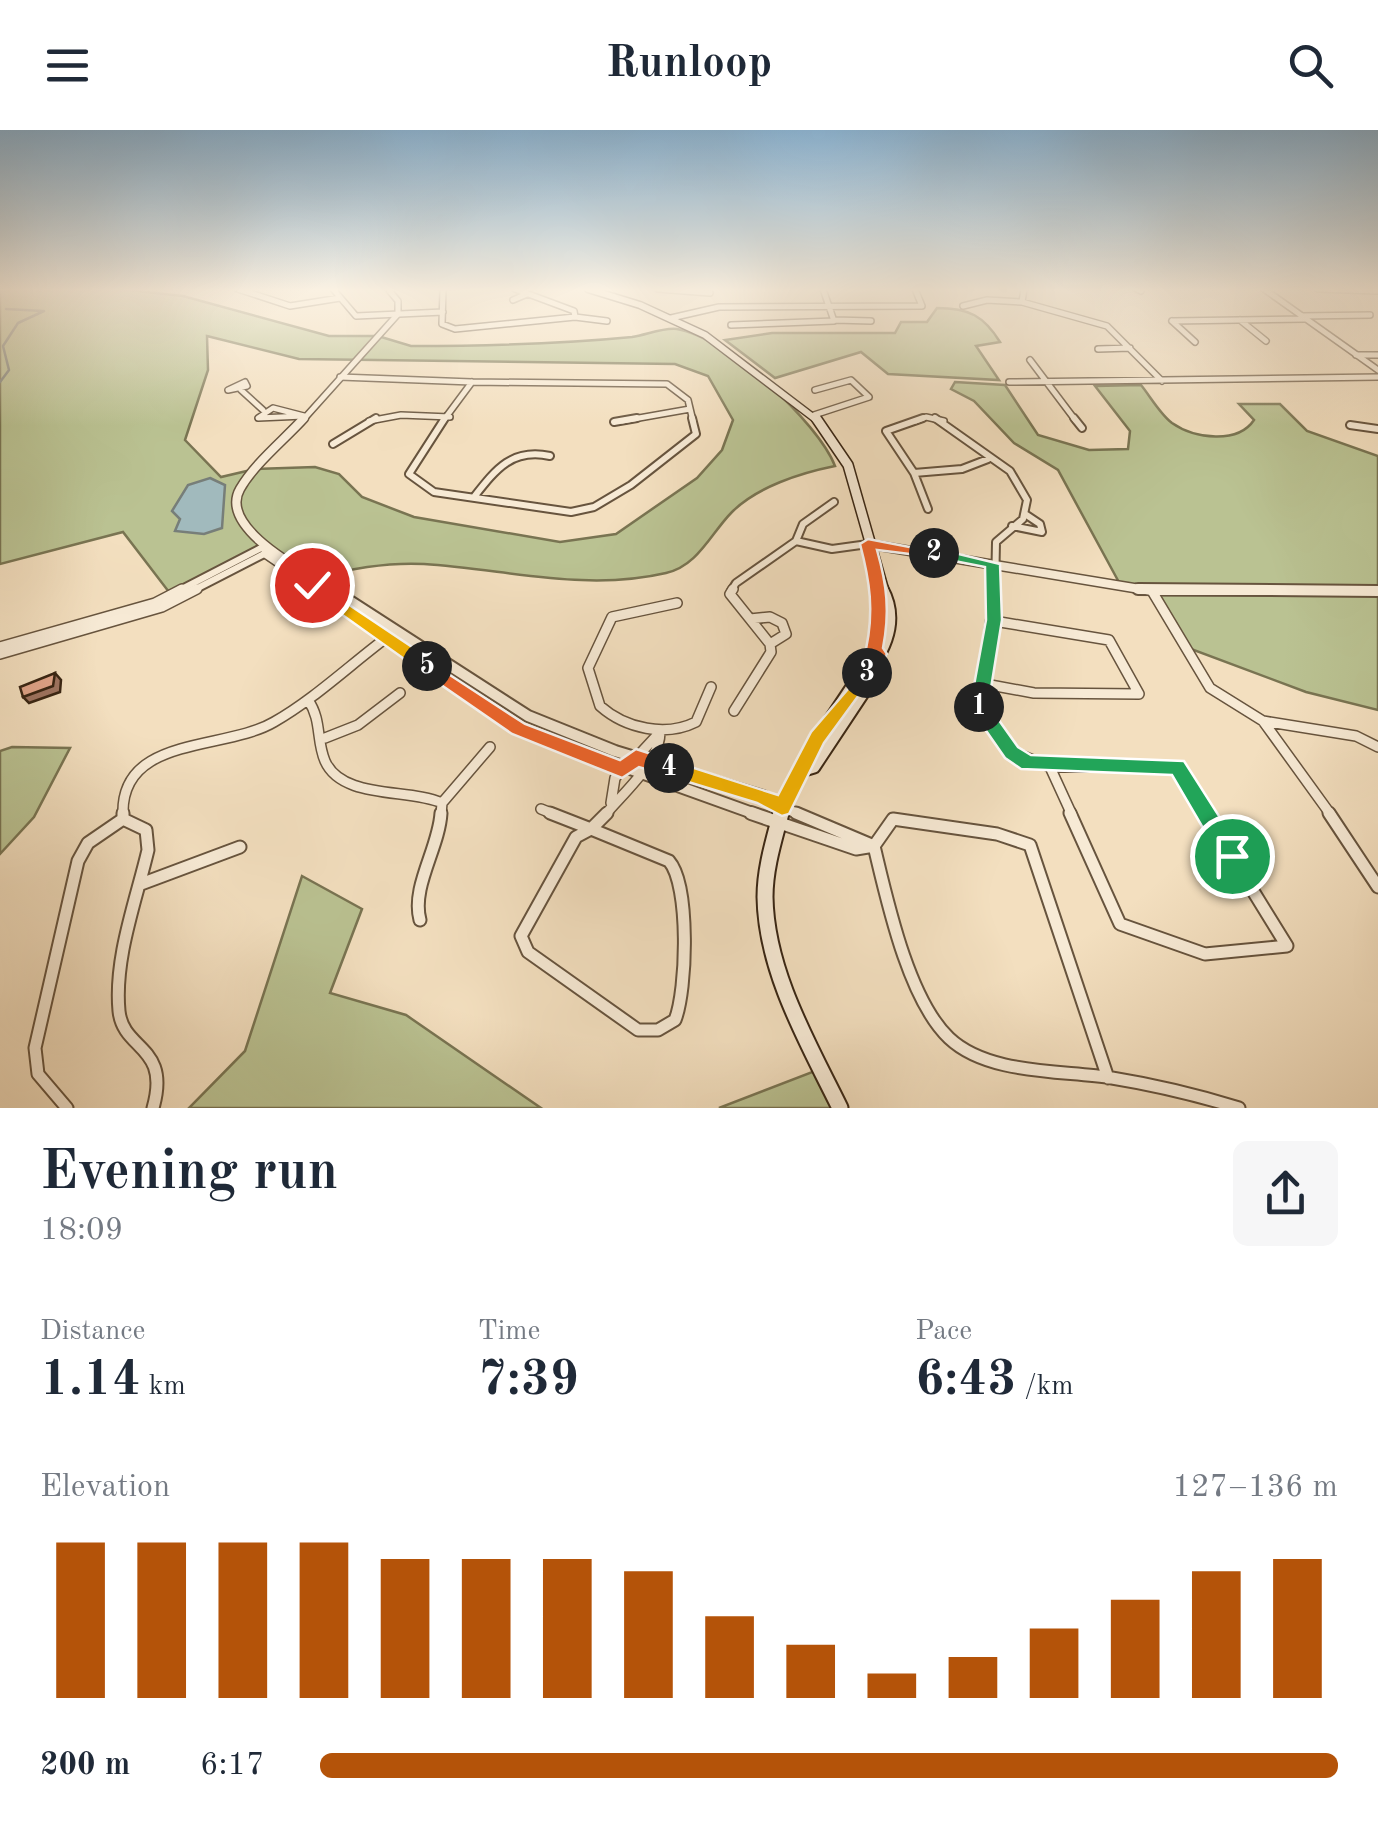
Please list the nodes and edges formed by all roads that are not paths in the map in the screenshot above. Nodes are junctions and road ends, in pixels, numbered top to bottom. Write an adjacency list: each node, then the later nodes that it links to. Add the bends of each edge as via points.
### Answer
1 (379, 335): 15 (street)
2 (700, 335): 23 (main road)
3 (1116, 335): 9 (street)
4 (1188, 335): 8 (street)
5 (1258, 335): 7 (street)
6 (1327, 335): 11 (street)
7 (1266, 341)
8 (1196, 342)
9 (1130, 348): 10 (street); 16 (street)
10 (1098, 349)
11 (1356, 355): 12 (street); 14 (street)
12 (1378, 355)
13 (1030, 360): 19 (street)
14 (1378, 374): 16 (street)
15 (340, 377): 17 (street); 24 (street)
16 (1162, 380): 19 (street)
17 (472, 382): 22 (street, via 667,384 682,392); 25 (street)
18 (1009, 382): 19 (street)
19 (1050, 382): 28 (street)
20 (241, 390): 24 (street, via 263,410)
21 (815, 390): 23 (street, via 851,380 869,397)
22 (690, 409): 26 (street); 34 (street, via 696,434 594,507 550,511)
23 (814, 414): 40 (main road, via 844,461)
24 (304, 416): 41 (street, via 239,490 235,505 239,522)
25 (450, 416): 30 (street, via 374,416 352,424); 34 (street, via 409,474 434,492)
26 (614, 422)
27 (1350, 425): 29 (street)
28 (1082, 428)
29 (1378, 429)
30 (333, 444)
31 (550, 456): 34 (street, via 512,454)
32 (988, 459): 33 (street); 33 (street, via 942,418 888,427); 37 (street, via 1010,471 1027,500)
33 (914, 473): 36 (street)
34 (474, 496)
35 (834, 502): 39 (street, via 803,524)
36 (928, 509)
37 (1025, 514): 38 (street); 38 (street, via 1043,530)
38 (1012, 526): 42 (street, via 999,534)
39 (796, 541): 40 (street, via 832,548); 46 (street, via 730,594)
40 (868, 544): 42 (street); 69 (main road, via 887,599 890,626 883,652 859,686 863,693)
41 (269, 549): 48 (street); 50 (street, via 155,603); 61 (street, via 495,698)
42 (992, 564): 43 (street); 47 (street)
43 (1152, 592): 44 (street); 56 (street, via 1210,688)
44 (1378, 592)
45 (677, 603): 57 (street, via 612,617 588,668 600,706)
46 (749, 620): 49 (street); 49 (street, via 782,623 786,634)
47 (994, 620): 51 (street); 51 (street, via 1109,640 1139,694 1034,693)
48 (386, 638): 54 (street); 64 (street, via 519,729)
49 (770, 644): 55 (street, via 770,660)
50 (0, 651)
51 (985, 684): 63 (street, via 979,708 1012,753)
52 (711, 687): 57 (street, via 696,722)
53 (400, 693): 58 (street, via 358,725)
54 (308, 700): 58 (street, via 322,717); 70 (street, via 272,724 151,760 128,782)
55 (734, 711)
56 (1263, 721): 60 (street, via 1356,736); 75 (street, via 1321,794)
57 (660, 732): 61 (street); 62 (street)
58 (325, 738): 66 (street, via 325,763 353,786 424,792)
59 (490, 747): 66 (street)
60 (1378, 747)
61 (636, 758): 62 (street); 64 (street)
62 (650, 762): 65 (street); 69 (street, via 748,791)
63 (1050, 767): 63 (street, via 1120,924 1204,954 1287,946 1177,767)
64 (622, 769): 65 (street); 67 (street)
65 (638, 775): 67 (street); 69 (street)
66 (442, 803): 76 (street, via 440,838 416,905)
67 (612, 803): 71 (street)
68 (540, 808): 71 (street)
69 (779, 815): 72 (street, via 856,849); 80 (main road, via 765,892 768,932 796,1019)
70 (123, 818): 74 (street, via 146,830); 78 (street, via 88,843 78,861 35,1048 38,1074)
71 (594, 828): 71 (street, via 676,869 680,1007 676,1018 652,1032 638,1030 523,944 522,927 576,837)
72 (874, 846): 77 (street, via 913,974 948,1038 978,1055); 77 (street, via 893,820 1010,835 1030,844)
73 (240, 847): 74 (street)
74 (141, 884): 79 (street, via 128,921 119,1016 156,1063 162,1084)
75 (1378, 887)
76 (420, 920)
77 (1108, 1078): 81 (street)
78 (67, 1108)
79 (153, 1108)
80 (840, 1108)
81 (1239, 1108)

